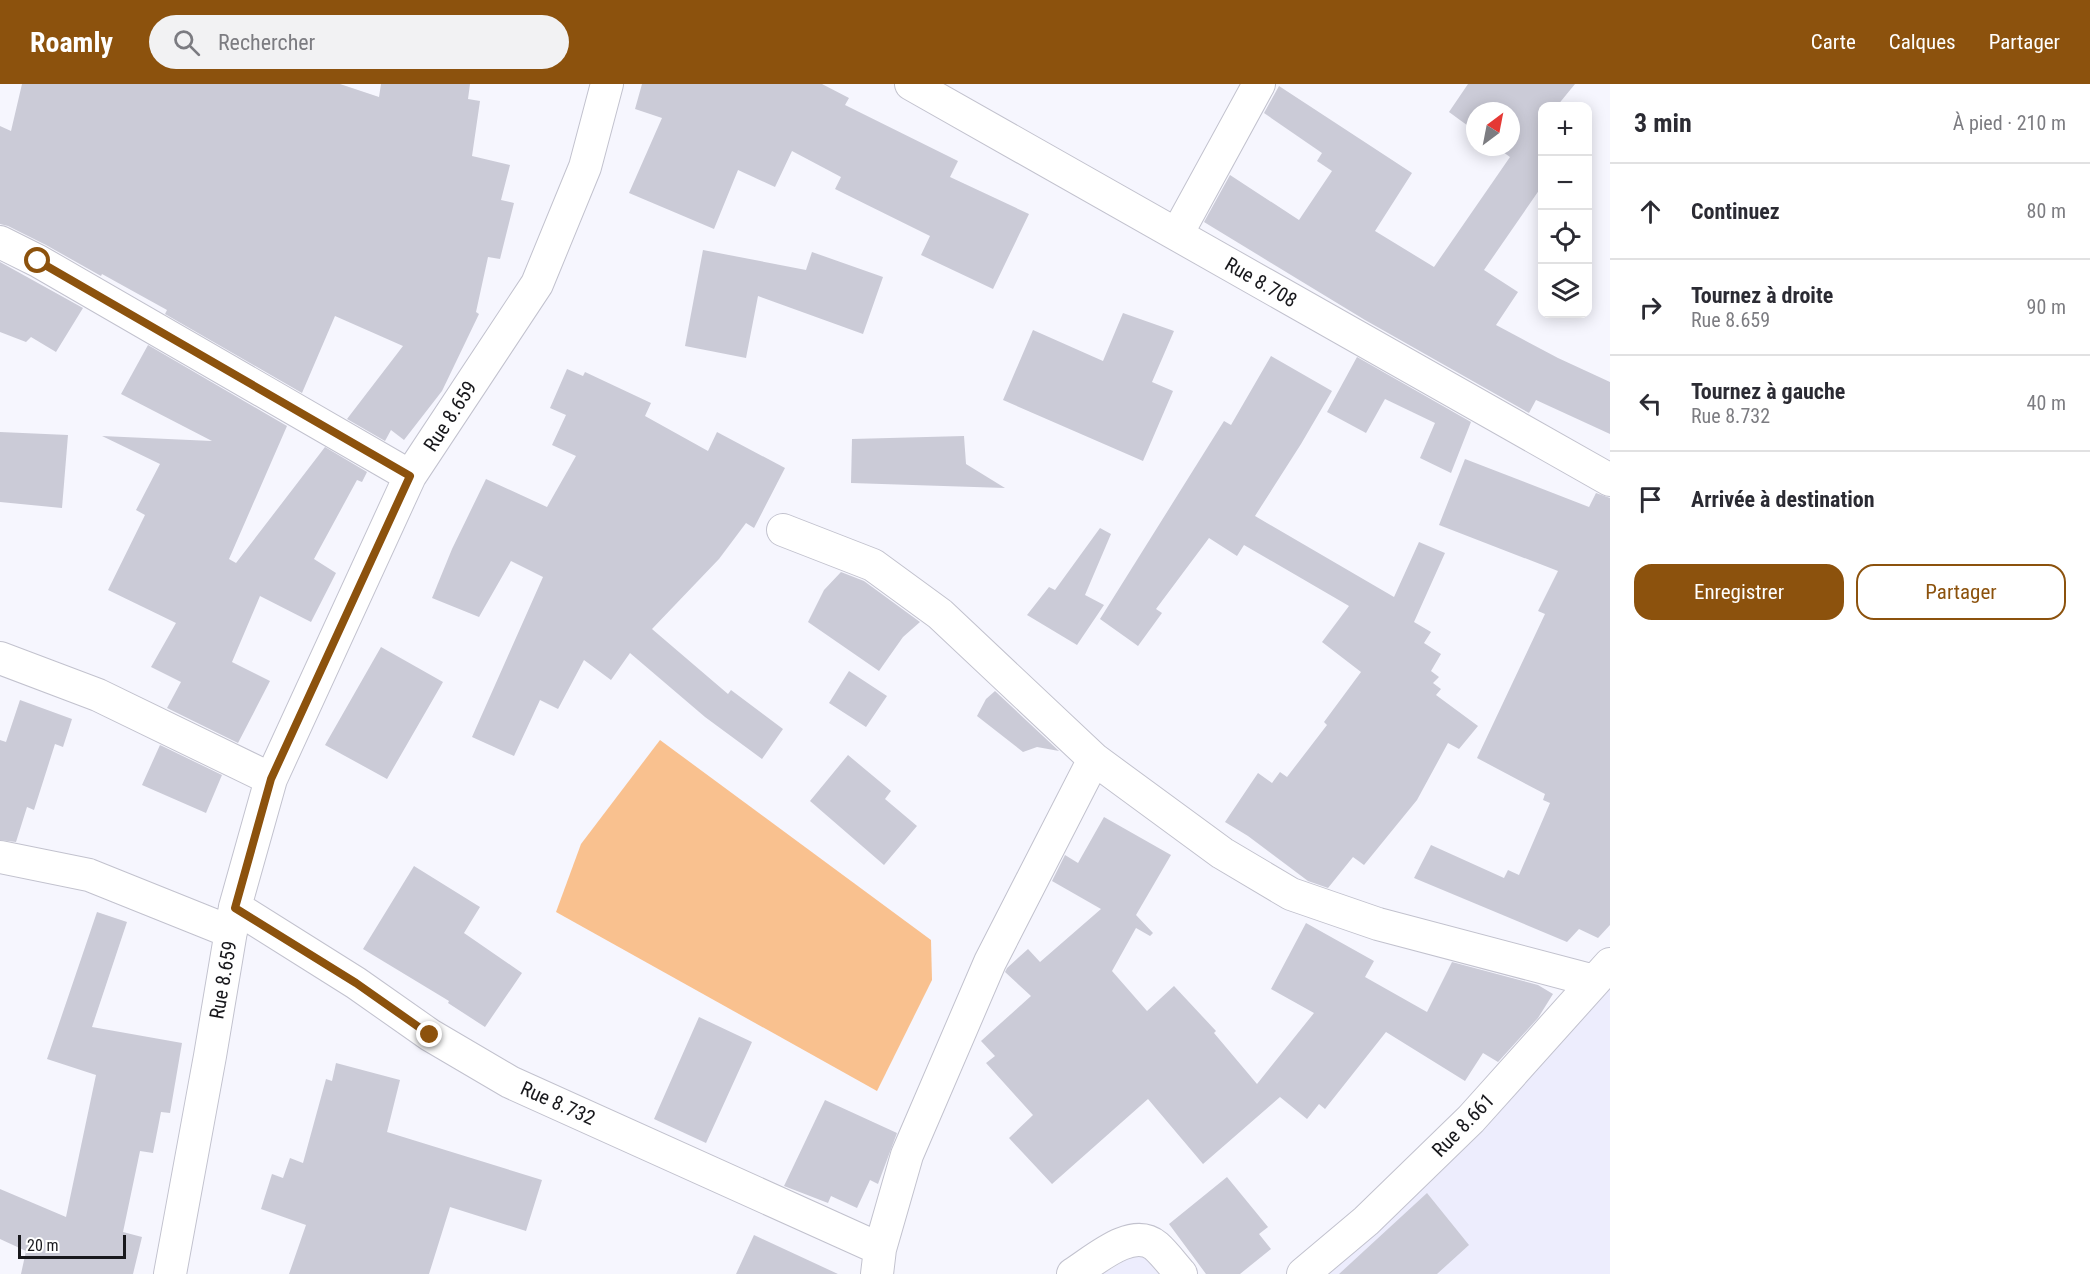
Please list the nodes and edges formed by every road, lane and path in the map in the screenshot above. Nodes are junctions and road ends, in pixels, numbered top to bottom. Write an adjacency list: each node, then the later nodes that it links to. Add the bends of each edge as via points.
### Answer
1 (607, 84): 6 (street, Rue 8.659, via 585,167 537,284)
2 (911, 84): 4 (street, Rue 8.708)
3 (1259, 84): 4 (street)
4 (1177, 234): 7 (street, Rue 8.708)
5 (0, 242): 6 (street)
6 (410, 476): 11 (street, Rue 8.659)
7 (1610, 480)
8 (783, 530): 10 (street, via 873,565 921,600)
9 (0, 658): 11 (street, via 98,694)
10 (1095, 759): 14 (street, via 1222,853 1291,894 1378,924); 15 (street, via 990,962 907,1155)
11 (271, 779): 13 (street, Rue 8.659)
12 (0, 857): 13 (street, Rue 8.732, via 89,875)
13 (233, 920): 15 (street, Rue 8.732, via 356,983 430,1035 510,1082); 16 (street, Rue 8.659)
14 (1602, 973): 19 (street, Rue 8.661, via 1471,1119 1366,1221)
15 (878, 1261)
16 (170, 1274)
17 (1073, 1274): 18 (street, via 1122,1243 1138,1238 1154,1245)
18 (1181, 1274)
19 (1303, 1274)

